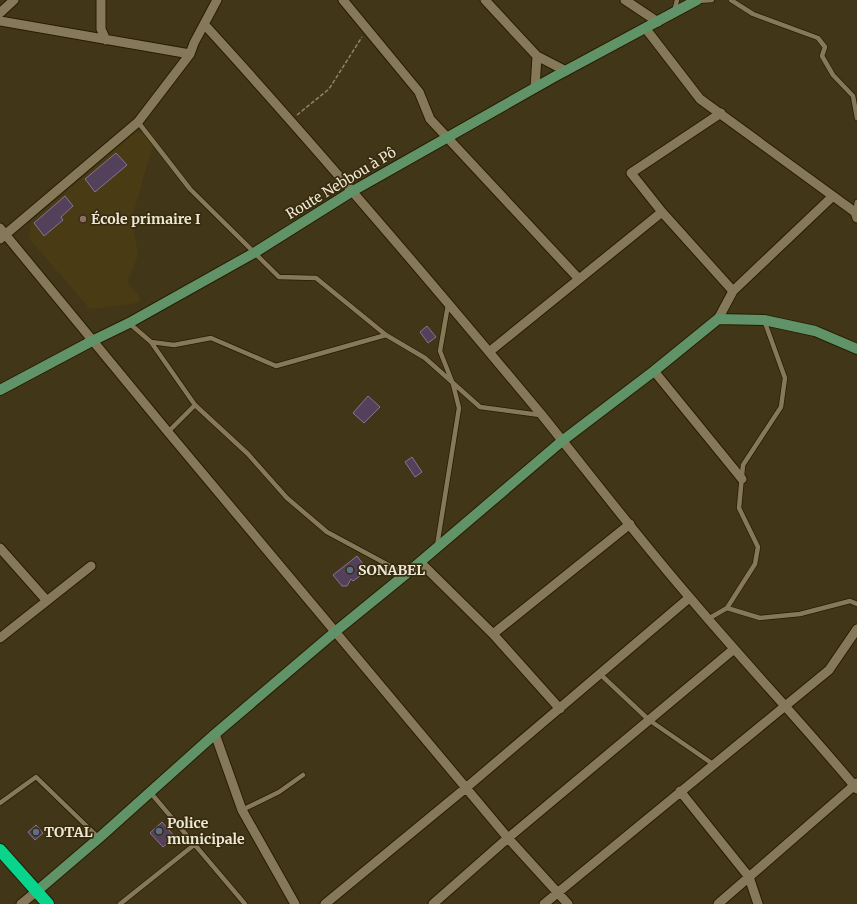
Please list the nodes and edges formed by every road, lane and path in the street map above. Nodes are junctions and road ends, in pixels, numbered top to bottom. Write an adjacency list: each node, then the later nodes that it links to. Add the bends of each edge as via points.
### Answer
1 (14, 0): 11 (street)
2 (101, 0): 18 (street, via 101,29)
3 (217, 0): 15 (street)
4 (343, 0): 16 (street)
5 (485, 0): 20 (street)
6 (625, 0): 14 (street)
7 (677, 0): 12 (lane)
8 (712, 0): 10 (lane)
9 (731, 0): 24 (lane, via 753,14 818,38 825,47 822,56 833,75 853,96)
10 (695, 1): 12 (street, Route Nebbou à Pô)
11 (0, 13)
12 (673, 13): 14 (street, Route Nebbou à Pô)
13 (0, 21): 18 (street)
14 (658, 22): 17 (street, Route Nebbou à Pô)
15 (204, 24): 19 (street); 25 (street)
16 (367, 29): 25 (path, via 329,89); 27 (street, via 419,92 430,119)
17 (646, 29): 21 (street, Route Nebbou à Pô); 23 (street, via 700,99)
18 (106, 40): 19 (street)
19 (190, 54): 26 (street)
20 (537, 56): 21 (street); 22 (street)
21 (566, 71): 22 (street, Route Nebbou à Pô)
22 (535, 88): 27 (street, Route Nebbou à Pô)
23 (720, 113): 29 (street); 31 (street, via 631,173)
24 (857, 118)
25 (291, 120): 28 (street)
26 (138, 122): 33 (street); 34 (lane, via 190,189)
27 (449, 137): 28 (street, Route Nebbou à Pô); 35 (street)
28 (351, 192): 34 (street, Route Nebbou à Pô); 37 (street)
29 (833, 196): 32 (street); 36 (street)
30 (857, 202): 32 (lane)
31 (662, 212): 35 (street); 36 (street)
32 (856, 215)
33 (2, 234): 42 (street)
34 (254, 253): 40 (street, Route Nebbou à Pô); 41 (lane, via 279,277 316,278)
35 (579, 279): 45 (street)
36 (733, 291): 38 (street)
37 (448, 303): 45 (street); 47 (lane, via 440,350)
38 (718, 319): 39 (street); 46 (street)
39 (764, 320): 44 (street, via 815,330); 53 (lane, via 786,378 781,407 743,465)
40 (129, 323): 42 (street, Route Nebbou à Pô); 43 (lane)
41 (386, 335): 43 (lane, via 276,366 211,338 174,346); 47 (lane, via 425,358)
42 (92, 340): 48 (street, Route Nebbou à Pô); 51 (street)
43 (152, 342): 49 (lane)
44 (857, 349)
45 (489, 352): 50 (street)
46 (654, 371): 52 (street); 53 (street)
47 (453, 384): 50 (lane, via 480,407); 56 (lane, via 458,408)
48 (0, 390)
49 (195, 405): 51 (lane); 59 (lane, via 248,454 287,498 327,532)
50 (541, 415): 52 (street)
51 (168, 432): 66 (street)
52 (562, 441): 54 (street); 56 (street)
53 (742, 479): 63 (lane, via 739,508 758,547 755,564)
54 (630, 524): 60 (street); 67 (street)
55 (0, 548): 61 (street)
56 (437, 548): 57 (street)
57 (420, 562): 59 (street); 67 (street)
58 (91, 566): 61 (street)
59 (406, 574): 66 (street)
60 (689, 598): 64 (street); 70 (street)
61 (47, 601): 68 (street)
62 (857, 604): 63 (lane, via 850,601 800,614 760,618)
63 (727, 608): 64 (lane)
64 (708, 619): 69 (street)
65 (857, 629): 71 (street, via 829,670)
66 (336, 631): 74 (street); 78 (street)
67 (493, 634): 72 (street)
68 (0, 638)
69 (734, 649): 71 (street); 73 (street)
70 (600, 674): 72 (street); 73 (lane)
71 (786, 706): 75 (street); 77 (street)
72 (560, 709): 78 (street)
73 (649, 720): 75 (lane); 84 (street)
74 (215, 734): 79 (street); 82 (street)
75 (713, 764): 80 (street)
76 (303, 775): 82 (lane, via 278,792)
77 (856, 786): 87 (street)
78 (467, 787): 84 (street); 95 (street)
79 (149, 791): 83 (street); 85 (lane)
80 (680, 791): 87 (street); 89 (street)
81 (0, 803): 83 (lane, via 36,777)
82 (242, 810): 94 (street)
83 (99, 838): 88 (street)
84 (508, 838): 89 (street); 96 (street)
85 (194, 845): 92 (lane); 93 (lane)
86 (0, 850): 88 (highway)
87 (749, 877): 99 (street); 100 (street)
88 (37, 891): 90 (street); 91 (highway)
89 (558, 892): 97 (street); 98 (street)
90 (21, 904)
91 (48, 904)
92 (120, 904)
93 (244, 904)
94 (295, 904)
95 (325, 904)
96 (433, 904)
97 (544, 904)
98 (568, 904)
99 (718, 904)
100 (758, 904)

